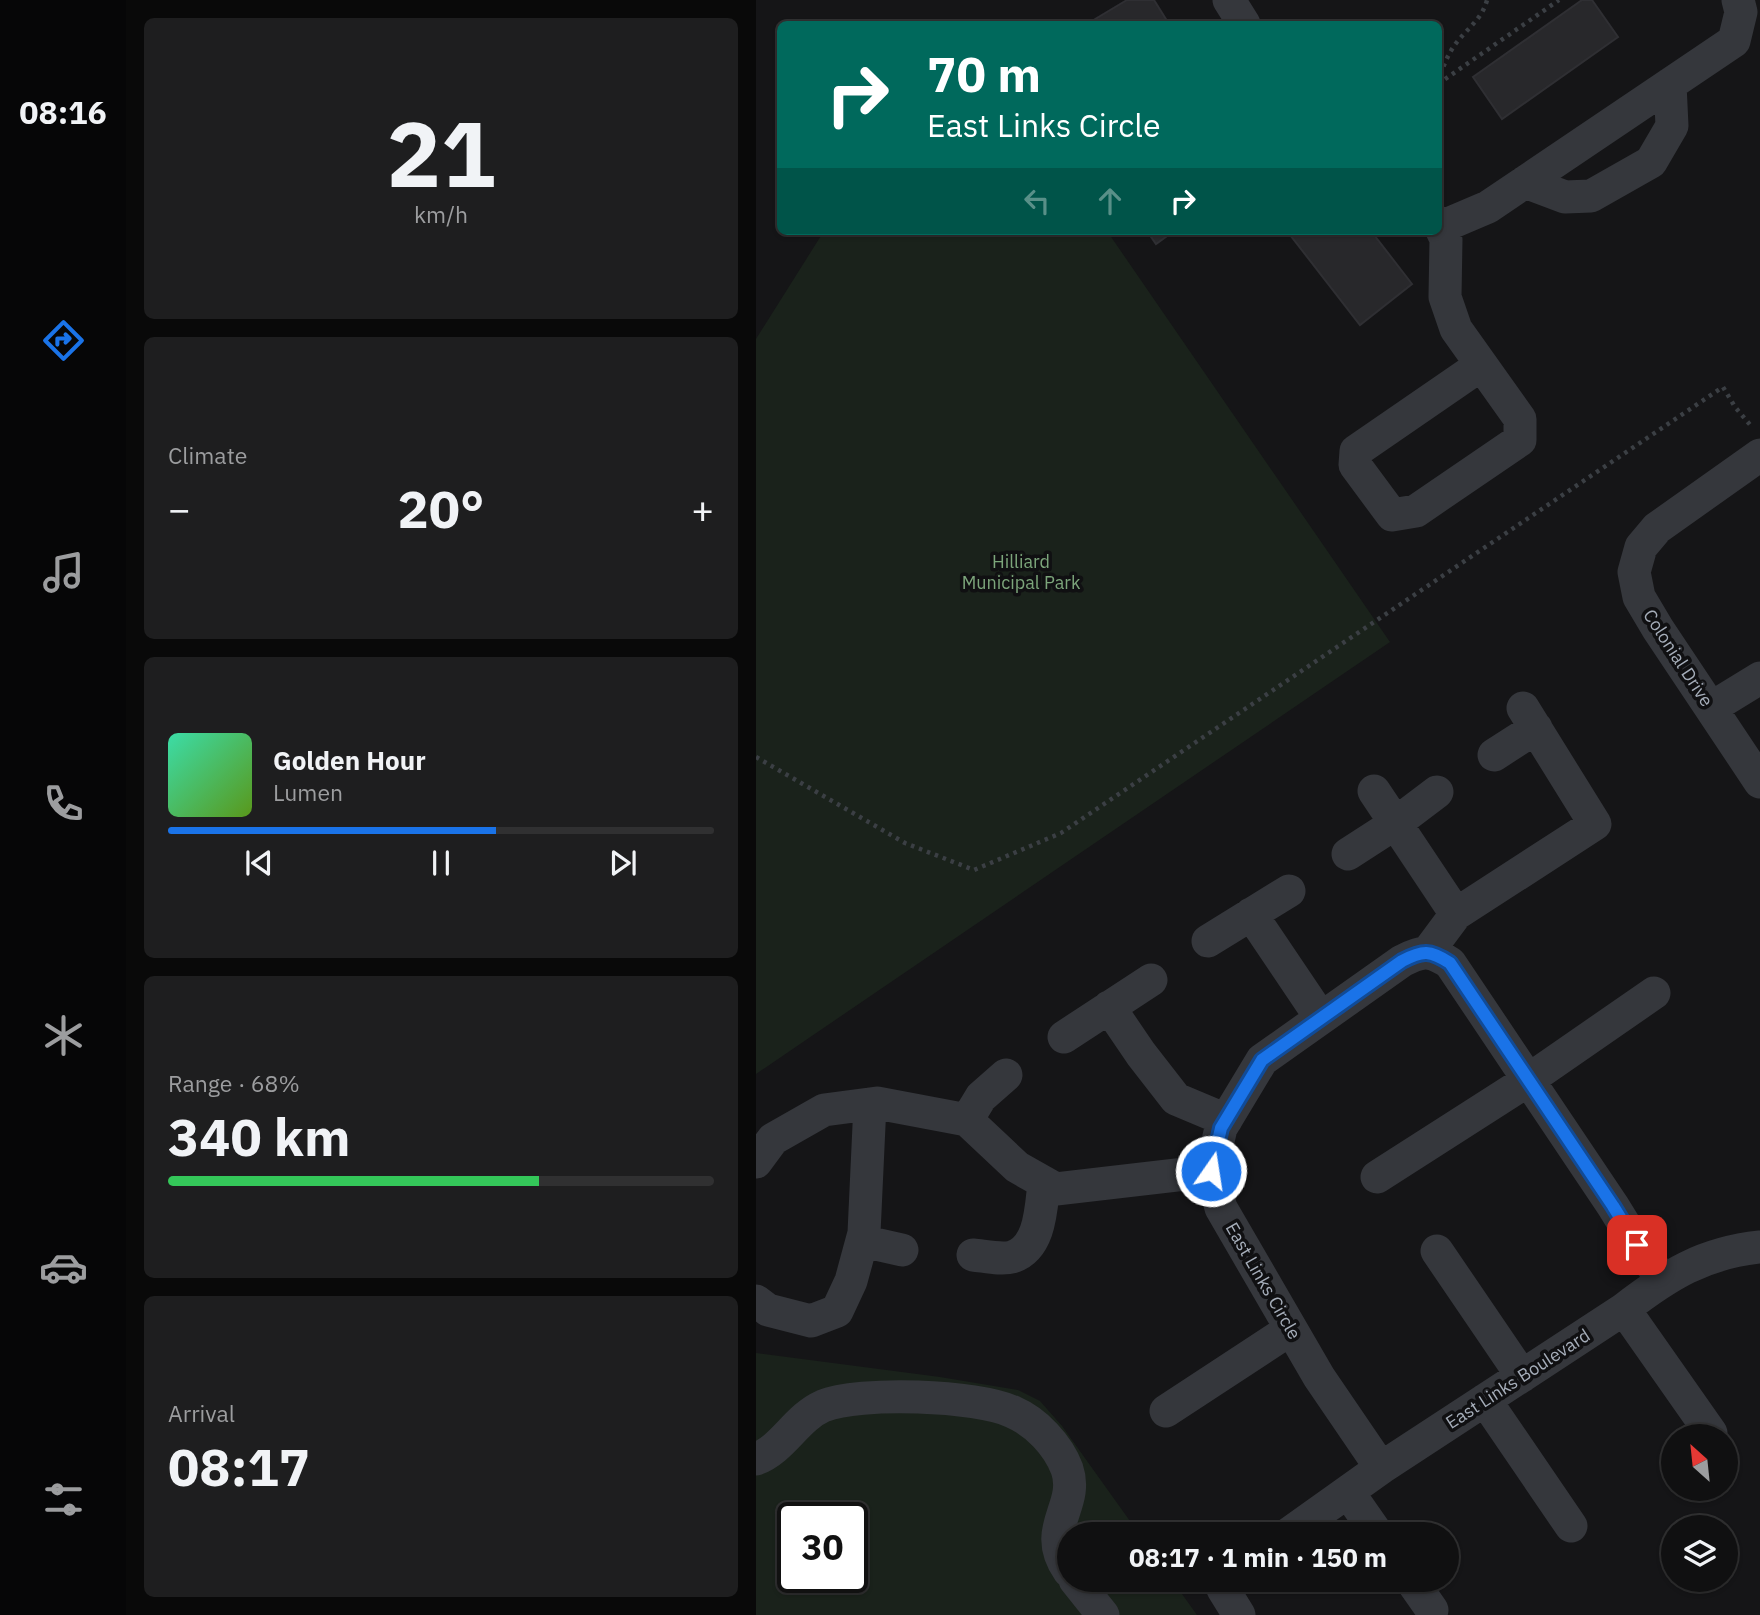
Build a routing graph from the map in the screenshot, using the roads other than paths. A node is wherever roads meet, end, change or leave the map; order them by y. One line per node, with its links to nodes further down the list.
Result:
1 (1229, 0): 3 (street)
2 (1738, 0): 4 (street)
3 (1242, 21)
4 (1670, 84): 5 (street); 5 (street)
5 (1525, 182): 6 (street)
6 (1442, 224)
7 (1442, 230): 8 (street)
8 (1481, 365): 8 (street)
9 (1760, 455): 11 (street, Colonial Drive)
10 (1760, 678): 11 (street)
11 (1711, 708): 13 (street, Colonial Drive)
12 (1494, 755): 20 (street)
13 (1760, 782)
14 (1374, 791): 16 (street)
15 (1437, 792): 16 (street)
16 (1396, 823): 17 (street); 20 (street)
17 (1348, 854)
18 (1289, 891): 19 (street)
19 (1251, 914): 21 (street); 26 (street)
20 (1456, 914): 22 (street)
21 (1208, 941)
22 (1427, 953): 26 (street, East Links Circle); 29 (street)
23 (1151, 979): 25 (street)
24 (1654, 993): 29 (street)
25 (1109, 1007): 27 (street); 32 (street)
26 (1321, 1018): 32 (street, East Links Circle)
27 (1064, 1037)
28 (1006, 1075): 31 (street)
29 (1527, 1081): 35 (street); 42 (street)
30 (870, 1104): 31 (street); 33 (street); 37 (street)
31 (967, 1120): 36 (street)
32 (1226, 1120): 34 (street, East Links Circle)
33 (756, 1161)
34 (1211, 1171): 36 (street); 45 (street, East Links Circle)
35 (1377, 1177)
36 (1044, 1183): 41 (street)
37 (862, 1241): 39 (street); 43 (street)
38 (1760, 1247): 42 (street, East Links Boulevard)
39 (902, 1250)
40 (1437, 1251): 46 (street)
41 (973, 1255)
42 (1662, 1279): 44 (street, East Links Boulevard)
43 (756, 1301)
44 (1624, 1309): 46 (street, East Links Boulevard); 49 (street)
45 (1292, 1329): 48 (street); 51 (street, East Links Circle)
46 (1522, 1376): 47 (street, East Links Boulevard)
47 (1485, 1400): 51 (street, East Links Boulevard); 56 (street)
48 (1166, 1411)
49 (1705, 1424)
50 (756, 1459): 53 (street)
51 (1381, 1468): 52 (street, East Links Boulevard)
52 (1348, 1492): 54 (street, East Links Boulevard); 55 (street)
53 (1061, 1522)
54 (1305, 1522)
55 (1369, 1522)
56 (1571, 1526)
57 (1085, 1592): 60 (street)
58 (1419, 1592): 59 (street)
59 (1432, 1610)
60 (1103, 1615)

